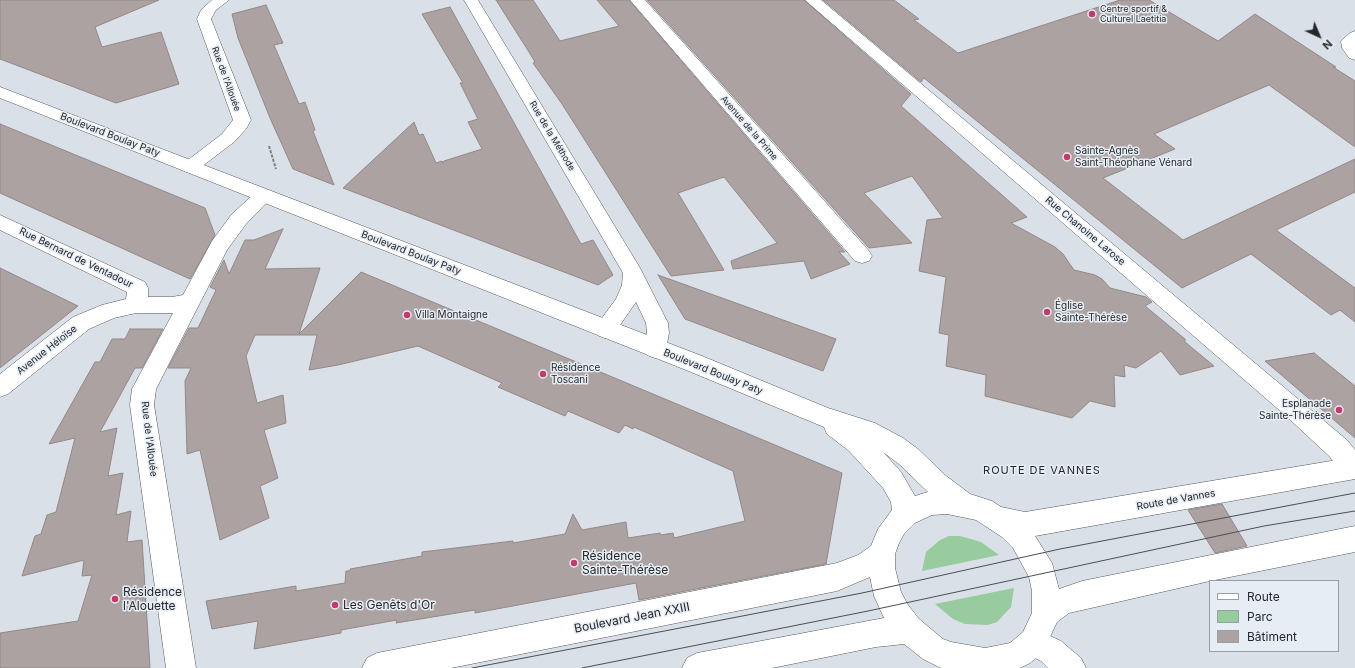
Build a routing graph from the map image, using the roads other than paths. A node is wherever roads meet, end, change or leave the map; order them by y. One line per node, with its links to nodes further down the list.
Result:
1 (222, 0): 8 (street, Rue de l'Allouée)
2 (471, 0): 12 (street, Rue de la Méthode)
3 (637, 0): 11 (street, Avenue de la Prime)
4 (812, 0): 19 (street, Rue Chanoine Larose)
5 (1352, 39): 6 (street)
6 (1355, 56)
7 (0, 92): 8 (street, Boulevard Boulay Paty)
8 (190, 167): 9 (street, Boulevard Boulay Paty)
9 (264, 196): 13 (street, Rue de l'Allouée); 15 (street, Boulevard Boulay Paty)
10 (0, 222): 14 (street, Rue Bernard de Ventadour)
11 (862, 256)
12 (633, 273): 15 (street); 16 (street, Rue de la Méthode)
13 (190, 302): 14 (street, Avenue Héloïse); 30 (street, Rue de l'Allouée)
14 (136, 304): 17 (street, Avenue Héloïse)
15 (605, 329): 16 (street, Boulevard Boulay Paty)
16 (655, 349): 18 (street, Boulevard Boulay Paty)
17 (0, 387)
18 (822, 416): 20 (street, Boulevard Boulay Paty); 21 (street, Boulevard Boulay Paty)
19 (1354, 468): 22 (street, Route de Vannes)
20 (963, 504): 21 (street); 22 (street)
21 (906, 514): 24 (street)
22 (998, 518): 25 (street)
23 (1355, 539): 25 (street)
24 (882, 554): 26 (street); 31 (street, Boulevard Jean XXIII)
25 (1046, 613): 27 (street)
26 (909, 629): 28 (street); 32 (street)
27 (1033, 642): 29 (street); 33 (street)
28 (951, 662): 29 (street)
29 (1004, 664)
30 (181, 668)
31 (377, 668)
32 (697, 668)
33 (1071, 668)

